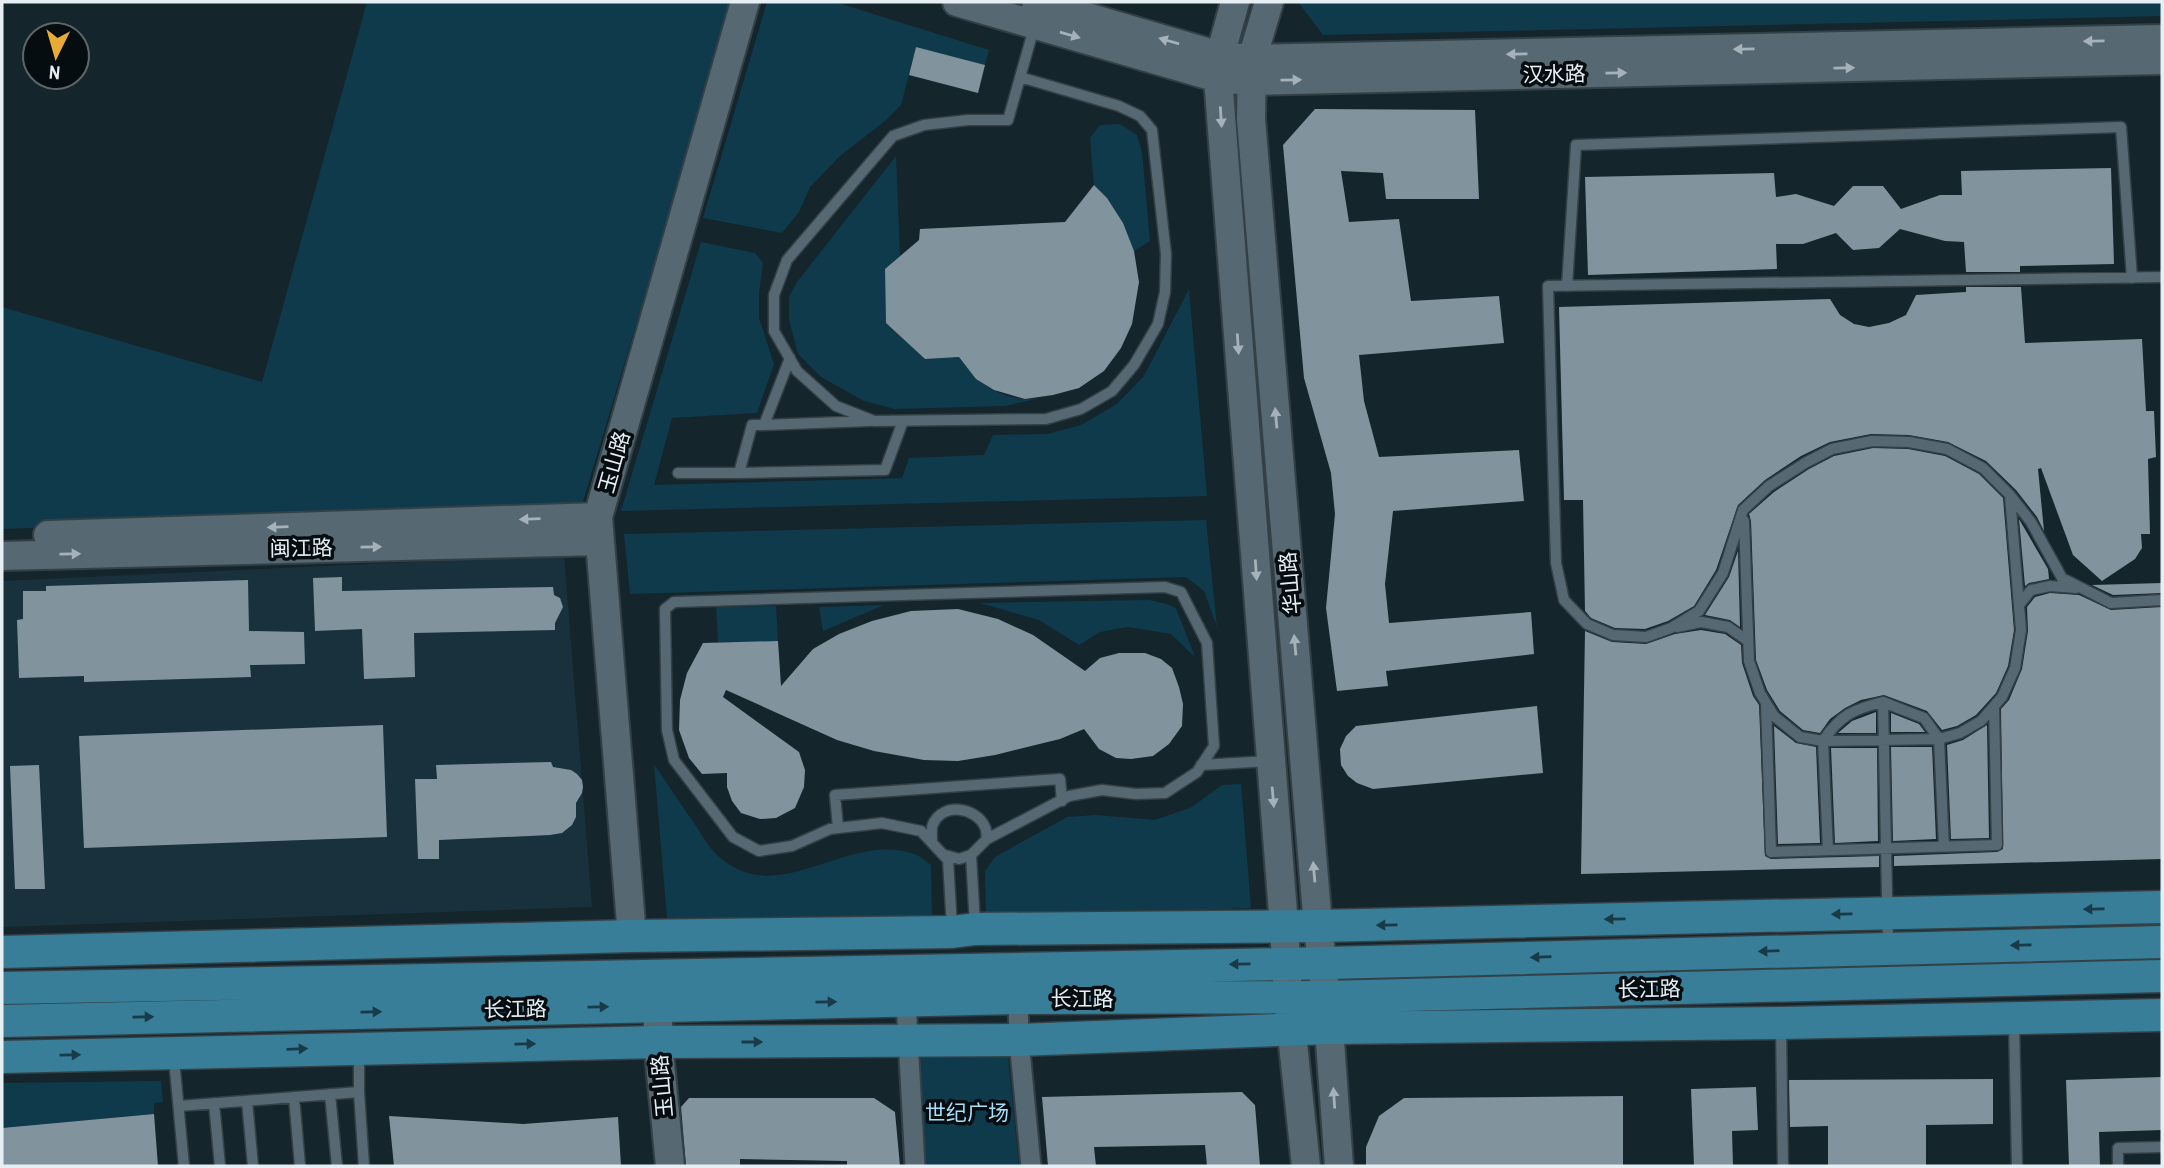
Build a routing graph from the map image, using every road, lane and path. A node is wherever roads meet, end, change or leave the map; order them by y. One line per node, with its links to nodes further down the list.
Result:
1 (745, 2): 22 (main road, 玉山路)
2 (957, 2): 5 (main road, 汉水路)
3 (1235, 2): 8 (main road, 华山路)
4 (1269, 2): 9 (main road, 华山路)
5 (1036, 13): 8 (main road, 汉水路); 10 (lane)
6 (2162, 39): 9 (main road, 汉水路, one-way to 9)
7 (2162, 60): 9 (main road, 汉水路, one-way to 7)
8 (1219, 67): 9 (main road, 汉水路); 36 (main road, 华山路, one-way to 36)
9 (1252, 70): 50 (main road, 华山路, one-way to 9)
10 (1020, 77): 14 (lane); 16 (lane)
11 (2162, 276): 12 (lane)
12 (2132, 278): 13 (lane); 13 (lane)
13 (1567, 286): 28 (lane)
14 (790, 358): 15 (lane); 17 (lane)
15 (874, 421): 16 (lane); 17 (lane)
16 (903, 421): 19 (lane)
17 (764, 425): 19 (lane)
18 (678, 473): 19 (lane)
19 (739, 473)
20 (2010, 495): 21 (lane); 25 (lane); 27 (lane)
21 (1743, 510): 28 (lane); 29 (lane)
22 (599, 529): 23 (main road, 闽江路, one-way to 23); 24 (main road, 闽江路, one-way to 22); 52 (main road, 玉山路)
23 (2, 537)
24 (2, 556)
25 (2084, 589): 26 (lane); 27 (lane)
26 (2162, 600)
27 (2019, 605): 32 (lane)
28 (1671, 628): 29 (lane)
29 (1748, 640): 31 (lane)
30 (1883, 702): 33 (lane); 34 (lane); 35 (lane)
31 (1766, 704): 35 (lane); 44 (lane)
32 (1994, 706): 33 (lane); 42 (lane)
33 (1940, 739): 34 (lane); 42 (lane)
34 (1884, 740): 35 (lane); 43 (lane)
35 (1824, 741): 44 (lane)
36 (1270, 761): 37 (lane); 49 (main road, 华山路, one-way to 49)
37 (1201, 765): 38 (lane); 39 (lane)
38 (1062, 801): 39 (lane); 40 (lane)
39 (838, 828): 41 (lane)
40 (987, 839): 41 (lane); 46 (lane)
41 (932, 842): 45 (lane)
42 (1944, 846): 43 (lane)
43 (1886, 848): 44 (lane); 48 (lane)
44 (1828, 850)
45 (944, 855): 46 (lane); 51 (lane)
46 (971, 855): 51 (lane)
47 (2162, 907): 48 (main road, one-way to 48)
48 (1888, 912): 50 (main road, one-way to 50); 54 (lane)
49 (1284, 926): 50 (main road); 51 (main road); 57 (main road, 华山路)
50 (1318, 926): 56 (main road, 华山路)
51 (963, 930): 52 (main road)
52 (632, 936): 55 (main road)
53 (2162, 942): 54 (main road, 长江路, one-way to 54)
54 (1888, 947): 56 (main road, 长江路, one-way to 56)
55 (2, 952)
56 (1322, 963): 57 (main road, 长江路); 61 (main road, 华山路)
57 (1287, 964): 59 (main road, 长江路, one-way to 59); 60 (main road, 华山路)
58 (2162, 976): 61 (main road, 长江路)
59 (2, 989)
60 (1288, 997): 61 (main road, 长江路); 62 (main road, 长江路); 70 (main road, 华山路)
61 (1326, 997): 69 (main road, 华山路)
62 (1018, 998): 63 (main road, 长江路); 71 (street)
63 (906, 1001): 64 (main road, 长江路, one-way to 63); 72 (street)
64 (658, 1006): 67 (main road, 长江路, one-way to 64); 73 (main road, 玉山路)
65 (2162, 1015): 66 (main road)
66 (2014, 1018): 68 (main road); 96 (lane)
67 (2, 1021)
68 (1781, 1023): 69 (main road); 95 (lane)
69 (1329, 1028): 70 (main road); 94 (main road, 华山路, one-way to 69)
70 (1291, 1030): 71 (main road); 93 (main road, 华山路)
71 (1019, 1040): 72 (main road); 92 (street)
72 (907, 1041): 73 (main road, one-way to 72); 91 (street)
73 (659, 1042): 74 (main road, one-way to 73); 90 (main road, 玉山路)
74 (359, 1047): 75 (main road, one-way to 74); 77 (lane)
75 (174, 1054): 76 (main road, one-way to 75); 82 (lane)
76 (2, 1056)
77 (359, 1092): 78 (lane); 89 (lane)
78 (330, 1094): 79 (lane); 88 (lane)
79 (294, 1097): 80 (lane); 87 (lane)
80 (247, 1101): 81 (lane); 86 (lane)
81 (214, 1103): 82 (lane); 85 (lane)
82 (179, 1106): 84 (lane)
83 (2162, 1147): 97 (lane)
84 (184, 1166)
85 (220, 1166)
86 (253, 1166)
87 (300, 1166)
88 (337, 1166)
89 (365, 1166)
90 (670, 1166)
91 (915, 1166)
92 (1031, 1166)
93 (1306, 1166)
94 (1339, 1166)
95 (1783, 1166)
96 (2017, 1166)
97 (2118, 1166)

